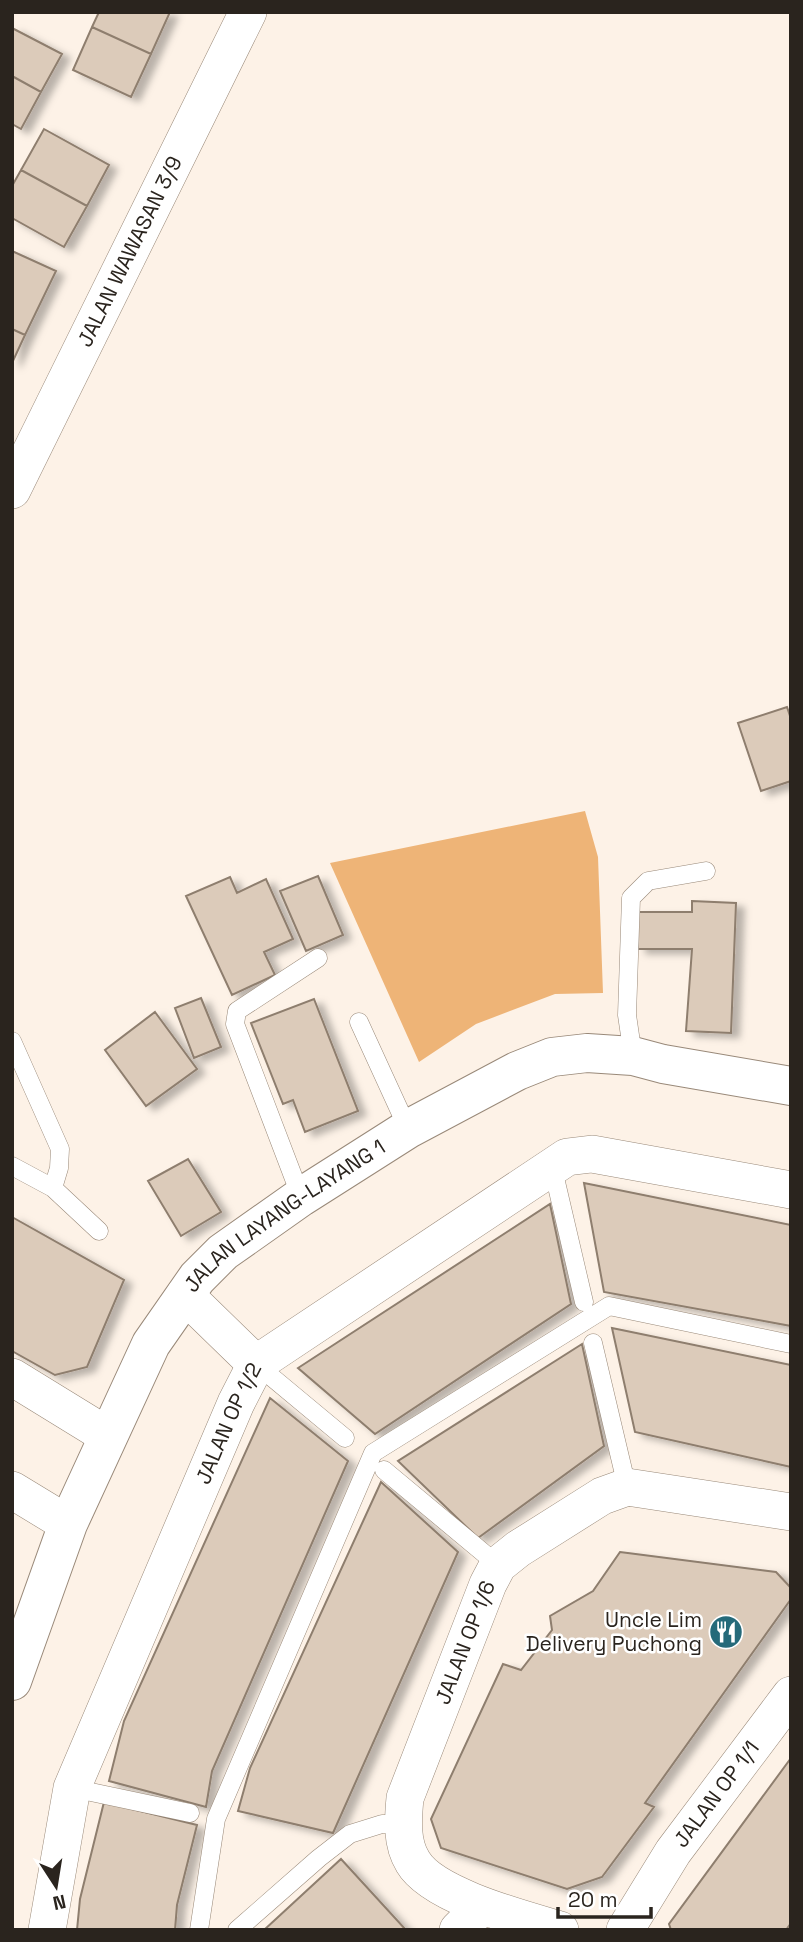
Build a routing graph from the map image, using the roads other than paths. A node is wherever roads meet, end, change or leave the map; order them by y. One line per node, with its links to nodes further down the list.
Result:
1 (248, 12): 2 (street, JALAN WAWASAN 3/9)
2 (12, 490)
3 (706, 871): 7 (lane)
4 (317, 958): 14 (lane)
5 (359, 1022): 9 (lane)
6 (12, 1041): 12 (lane)
7 (633, 1056): 8 (street, JALAN LAYANG-LAYANG 1); 9 (street, JALAN LAYANG-LAYANG 1)
8 (791, 1086)
9 (408, 1129): 14 (street, JALAN LAYANG-LAYANG 1)
10 (552, 1165): 13 (street, JALAN OP 1/2); 17 (lane); 20 (street, JALAN OP 1/2)
11 (12, 1166): 12 (lane)
12 (53, 1188): 15 (lane)
13 (791, 1190)
14 (301, 1197): 16 (street, JALAN LAYANG-LAYANG 1)
15 (99, 1231)
16 (185, 1295): 20 (street); 22 (street, JALAN LAYANG-LAYANG 1)
17 (584, 1302)
18 (593, 1343): 25 (lane)
19 (791, 1344): 37 (lane)
20 (256, 1364): 23 (lane); 32 (street, JALAN OP 1/2)
21 (12, 1377): 22 (street)
22 (108, 1436): 28 (street, JALAN LAYANG-LAYANG 1)
23 (345, 1438)
24 (384, 1470): 29 (lane)
25 (627, 1487): 27 (street); 29 (street, JALAN OP 1/6)
26 (12, 1490): 28 (street)
27 (791, 1512)
28 (68, 1524): 30 (street, JALAN LAYANG-LAYANG 1)
29 (498, 1565): 34 (street, JALAN OP 1/6)
30 (12, 1681)
31 (791, 1695): 40 (street, JALAN OP 1/1)
32 (72, 1788): 33 (lane); 36 (street, JALAN OP 1/2)
33 (190, 1813)
34 (402, 1824): 35 (street, JALAN OP 1/6); 38 (lane)
35 (470, 1918): 39 (street, JALAN OP 1/6)
36 (47, 1930)
37 (199, 1930)
38 (237, 1930)
39 (560, 1930)
40 (625, 1930)

